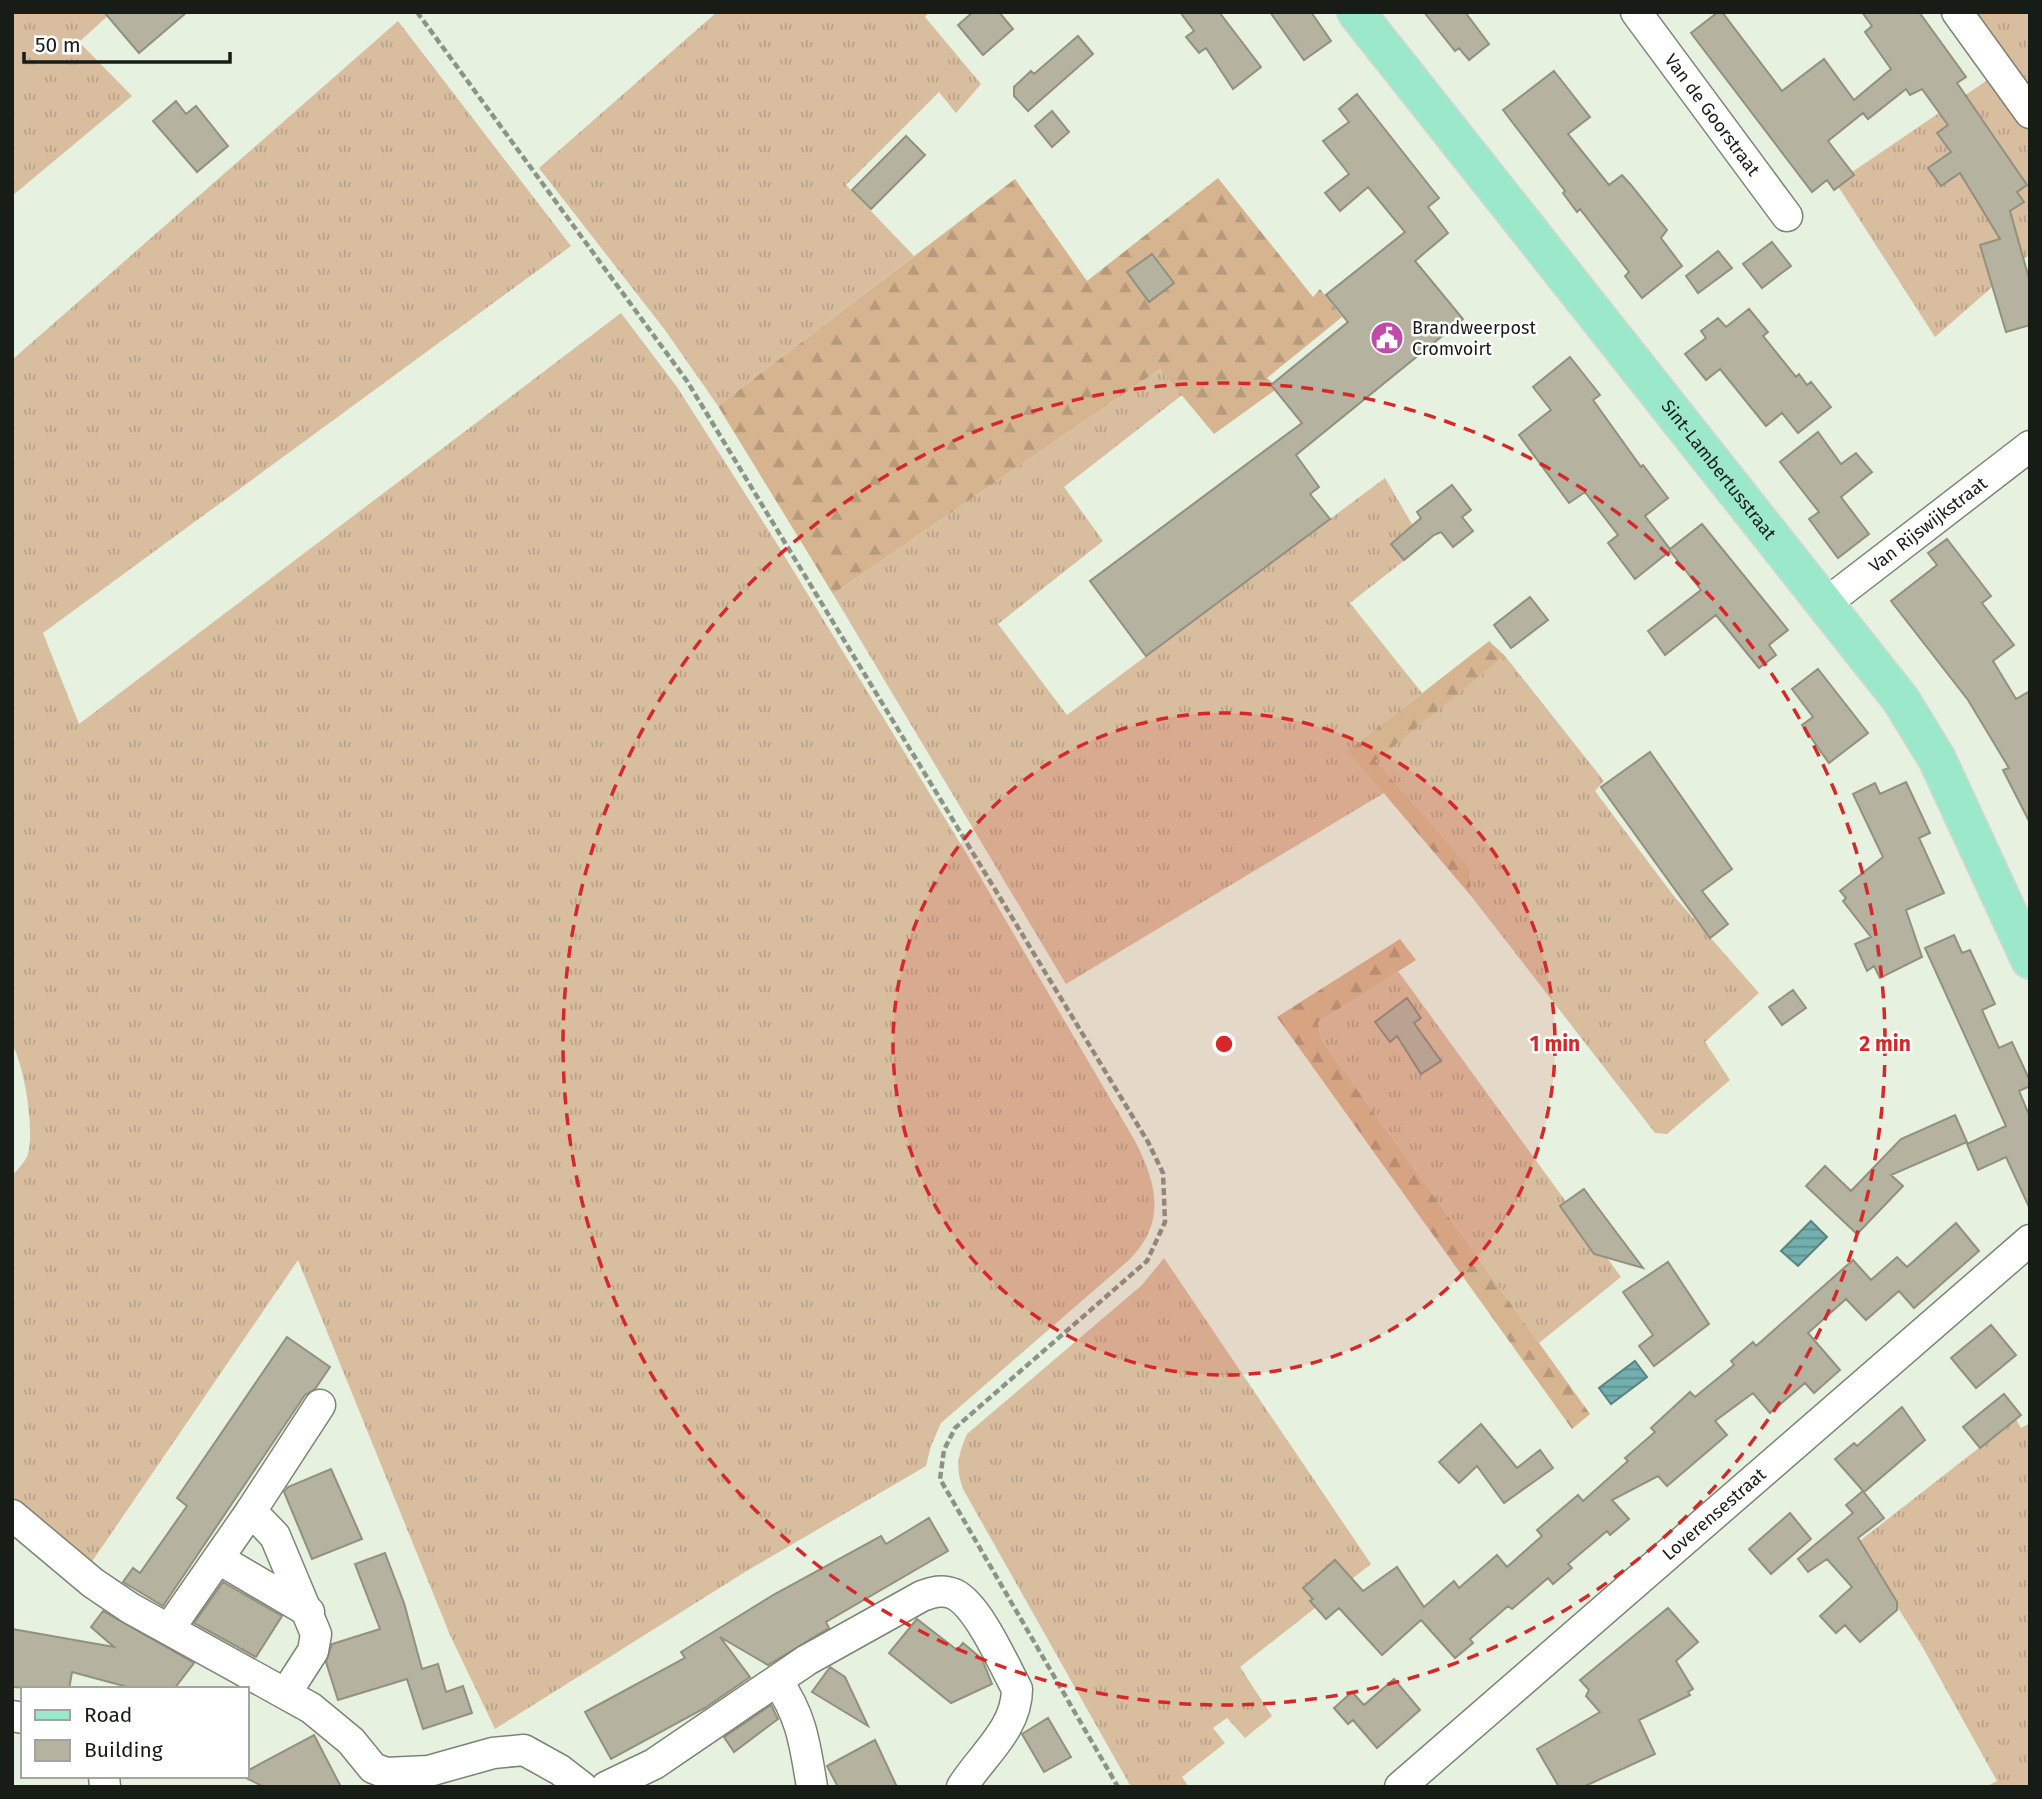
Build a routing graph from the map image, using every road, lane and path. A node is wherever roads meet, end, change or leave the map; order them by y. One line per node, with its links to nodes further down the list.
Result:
1 (418, 12): 24 (path)
2 (1356, 12): 8 (main road, Sint-Lambertusstraat)
3 (1636, 12): 6 (street, Van de Goorstraat)
4 (1957, 12): 5 (street)
5 (2030, 113)
6 (1787, 216)
7 (2030, 446): 8 (street, Van Rijswijkstraat)
8 (1825, 604): 9 (main road, Sint-Lambertusstraat)
9 (2030, 960)
10 (2030, 1240): 25 (street, Loverensestraat)
11 (320, 1405): 12 (street)
12 (251, 1511): 14 (street); 15 (street)
13 (12, 1515): 16 (street)
14 (219, 1559): 15 (street); 16 (street)
15 (309, 1612): 18 (street)
16 (169, 1629): 18 (street)
17 (777, 1681): 21 (street); 22 (street); 23 (street)
18 (286, 1693): 19 (street)
19 (380, 1778): 20 (street)
20 (582, 1787)
21 (606, 1787)
22 (812, 1787)
23 (962, 1787)
24 (1118, 1787)
25 (1400, 1787)

